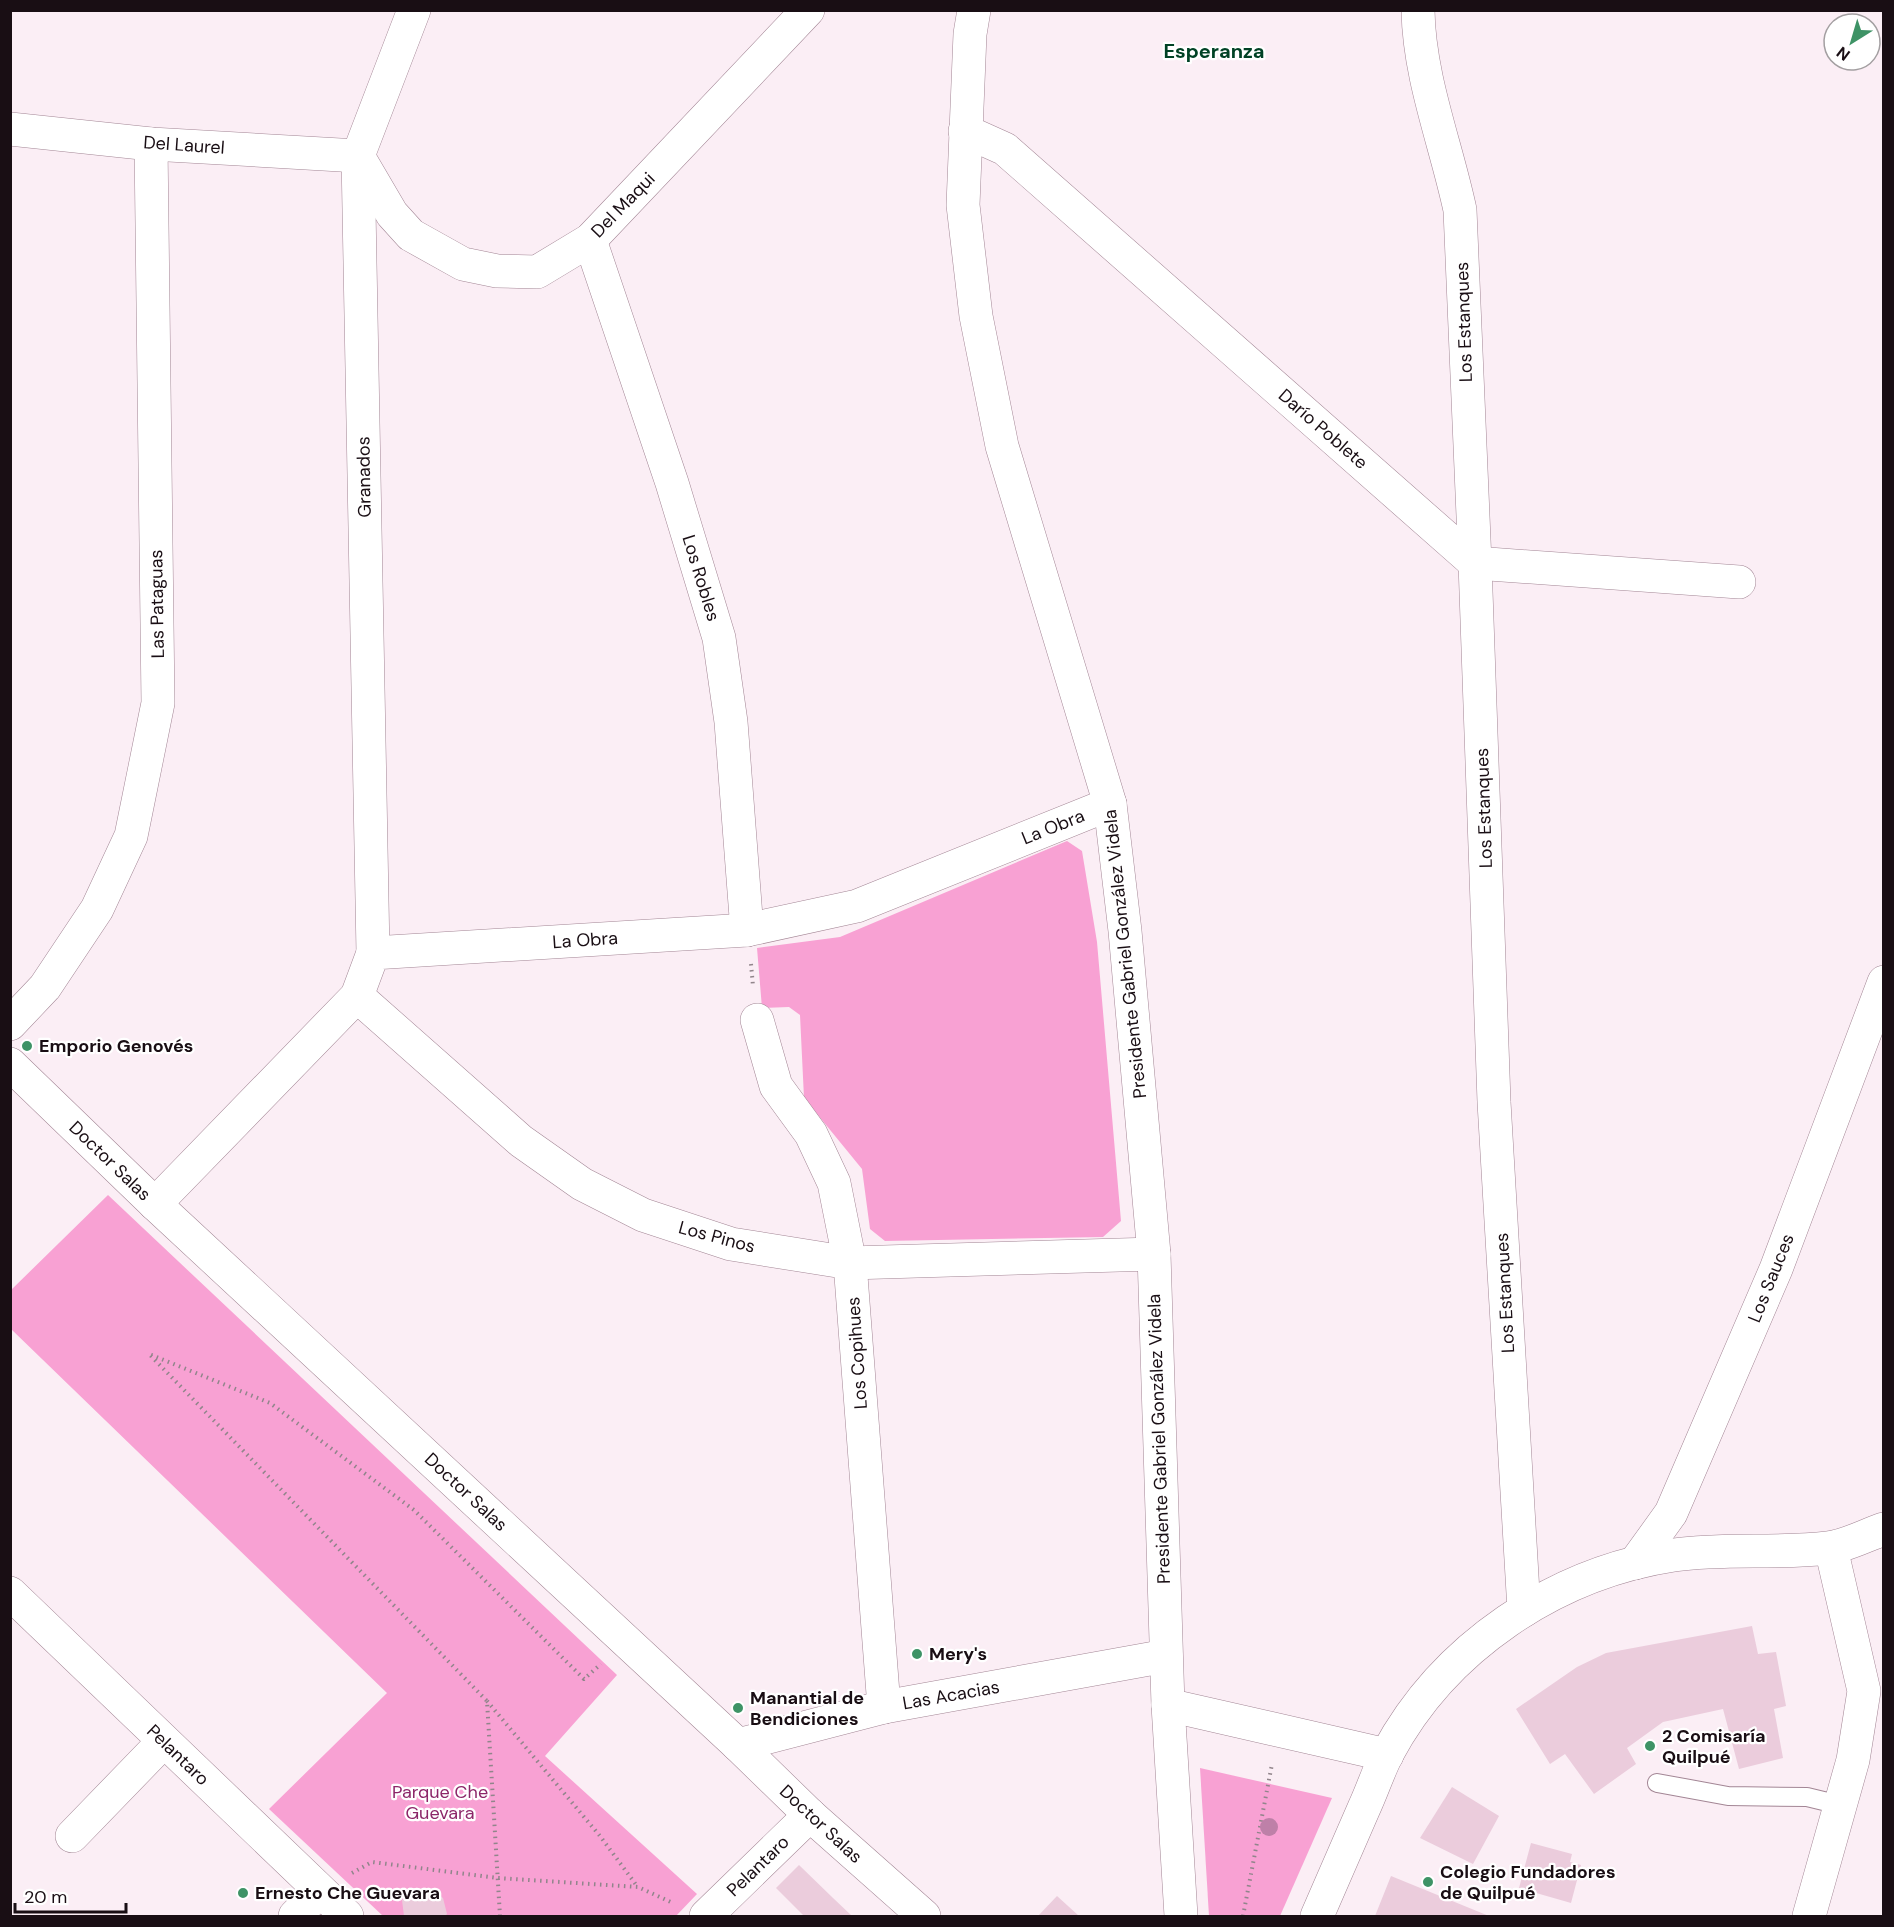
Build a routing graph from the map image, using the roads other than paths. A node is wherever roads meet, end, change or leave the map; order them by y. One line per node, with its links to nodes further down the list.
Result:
1 (414, 10): 8 (street, Granados)
2 (808, 10): 9 (street, Del Maqui)
3 (974, 10): 6 (street, Presidente Gabriel González Videla)
4 (1418, 10): 10 (street, Los Estanques)
5 (10, 129): 7 (street, Del Laurel)
6 (965, 131): 10 (street, Darío Poblete); 12 (street, Presidente Gabriel González Videla)
7 (151, 144): 8 (street, Del Laurel); 18 (street, Las Pataguas)
8 (358, 156): 9 (street, Del Maqui); 14 (street, Granados)
9 (590, 240): 13 (street, Los Robles)
10 (1475, 563): 11 (street); 27 (street, Los Estanques)
11 (1739, 582)
12 (1110, 804): 13 (street, La Obra); 21 (street, Presidente Gabriel González Videla)
13 (747, 930): 14 (street, La Obra)
14 (373, 953): 16 (street)
15 (1884, 982): 25 (street, Los Sauces)
16 (357, 996): 20 (street); 22 (street, Los Pinos)
17 (757, 1020): 22 (street, Los Copihues)
18 (10, 1024)
19 (10, 1064): 20 (street, Doctor Salas)
20 (155, 1204): 32 (street, Doctor Salas)
21 (1154, 1254): 22 (street, Los Pinos); 28 (street, Presidente Gabriel González Videla)
22 (850, 1263): 30 (street, Los Copihues)
23 (1884, 1529): 24 (street)
24 (1831, 1548): 25 (street); 35 (street)
25 (1635, 1563): 27 (street)
26 (10, 1593): 31 (street, Pelantaro)
27 (1524, 1610): 33 (street)
28 (1166, 1656): 29 (street, Presidente Gabriel González Videla); 30 (street, Las Acacias)
29 (1168, 1704): 33 (street); 43 (street, Presidente Gabriel González Videla)
30 (884, 1707): 32 (street, Las Acacias)
31 (163, 1742): 37 (street); 38 (street, Pelantaro)
32 (738, 1745): 36 (street, Doctor Salas)
33 (1387, 1755): 44 (street)
34 (1657, 1783): 35 (lane)
35 (1840, 1806): 45 (street)
36 (810, 1815): 39 (street, Pelantaro); 42 (street, Doctor Salas)
37 (72, 1836)
38 (320, 1891): 40 (street); 41 (street, Pelantaro)
39 (693, 1912)
40 (296, 1917)
41 (347, 1917)
42 (924, 1917)
43 (1180, 1917)
44 (1317, 1917)
45 (1809, 1917)

